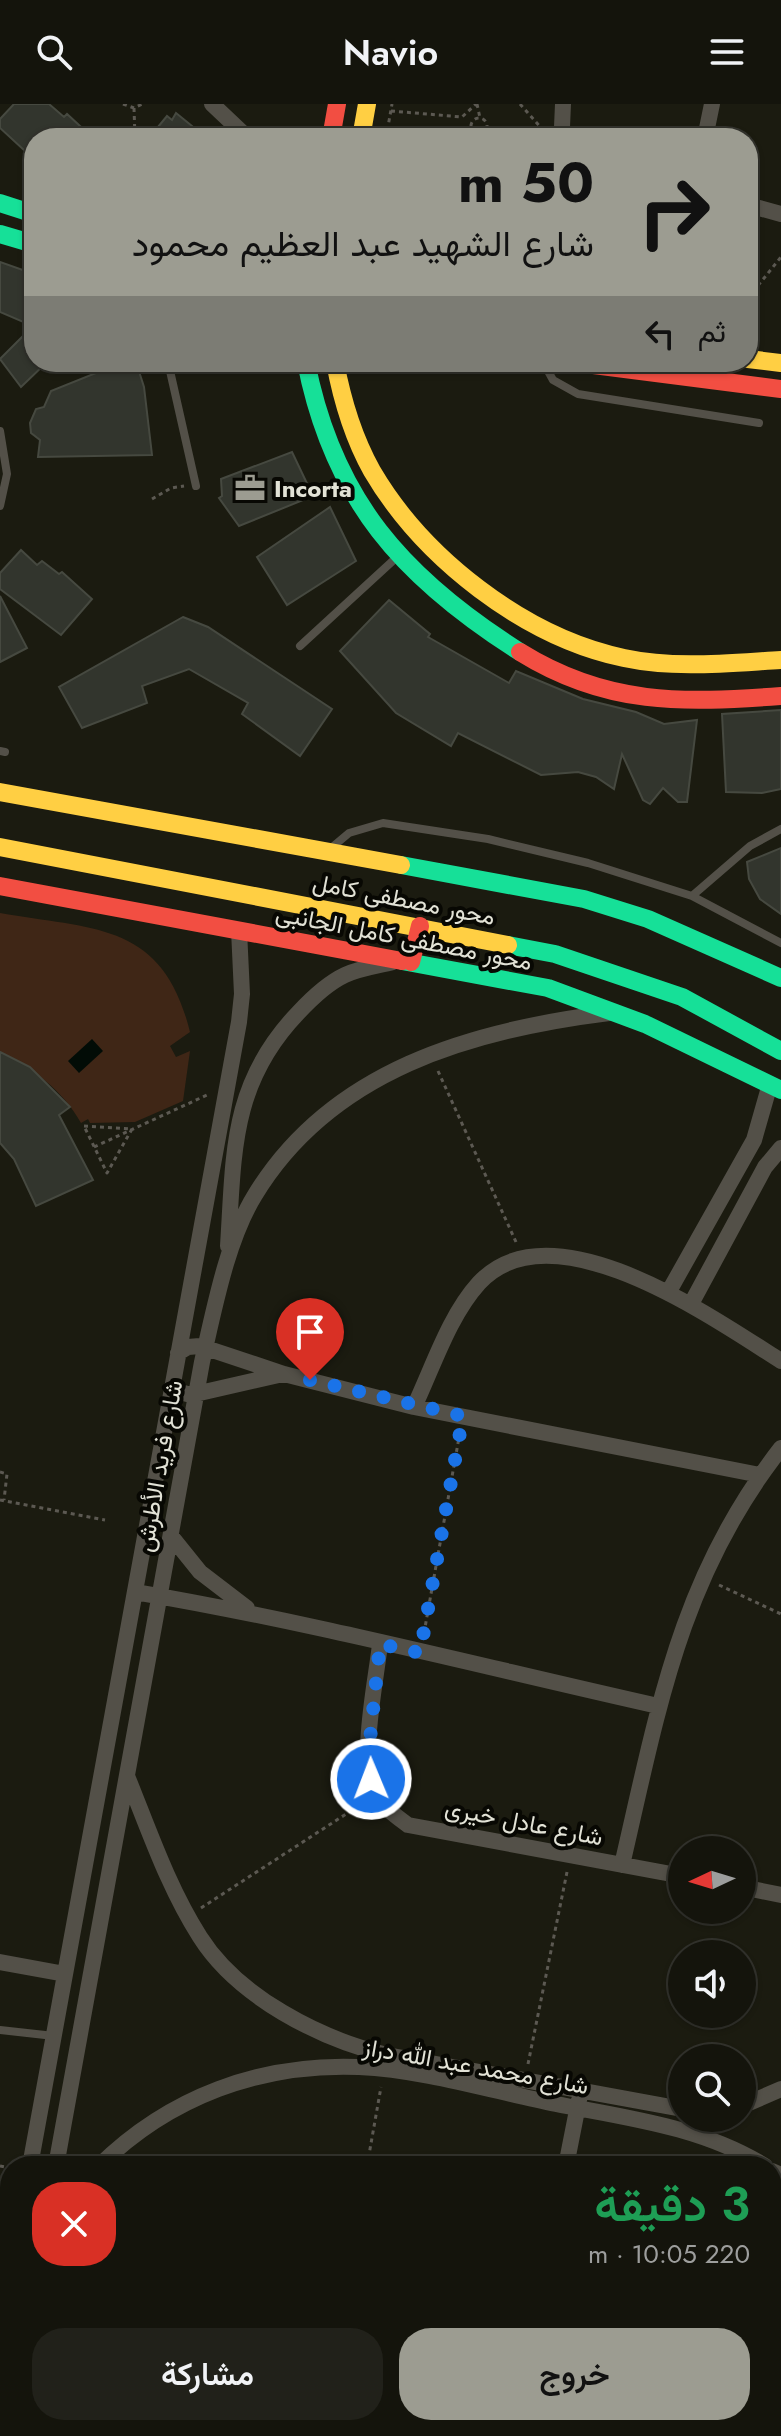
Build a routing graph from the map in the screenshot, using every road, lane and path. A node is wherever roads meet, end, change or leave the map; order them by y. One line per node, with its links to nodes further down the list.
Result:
1 (123, 104): 11 (path)
2 (142, 104): 11 (path)
3 (212, 104): 15 (street)
4 (337, 104): 16 (street)
5 (367, 104): 17 (street)
6 (392, 104): 12 (path)
7 (477, 104): 12 (path); 13 (path)
8 (520, 104): 21 (path)
9 (563, 104): 22 (street)
10 (712, 104): 23 (street)
11 (134, 108): 14 (path)
12 (391, 111): 18 (path)
13 (480, 118): 19 (path); 20 (path)
14 (135, 128)
15 (237, 128)
16 (333, 128)
17 (363, 128)
18 (388, 128)
19 (473, 128)
20 (485, 128)
21 (542, 128)
22 (562, 128)
23 (707, 128)
24 (0, 203): 26 (street)
25 (758, 208): 27 (street)
26 (24, 211)
27 (781, 214)
28 (0, 234): 29 (street)
29 (24, 241)
30 (781, 257): 31 (path)
31 (758, 286)
32 (758, 360): 33 (street)
33 (781, 363)
34 (170, 372): 42 (lane)
35 (308, 372): 45 (street)
36 (338, 372): 47 (street)
37 (549, 372): 40 (lane)
38 (648, 372): 39 (street)
39 (781, 389)
40 (759, 423)
41 (0, 431): 44 (lane)
42 (196, 486): 43 (path)
43 (152, 499)
44 (0, 506)
45 (399, 555): 46 (lane); 48 (street)
46 (300, 646)
47 (781, 660)
48 (781, 696)
49 (0, 792): 52 (street, محور مصطفى كامل)
50 (781, 829): 54 (lane)
51 (0, 847): 55 (street, محور مصطفى كامل)
52 (328, 851): 54 (lane); 59 (street, محور مصطفى كامل)
53 (0, 886): 56 (street, محور مصطفى كامل الجانبى)
54 (692, 896): 57 (lane)
55 (420, 926): 58 (street); 61 (street, محور مصطفى كامل)
56 (239, 930): 58 (street, محور مصطفى كامل الجانبى); 63 (street, شارع فريد الأطرش)
57 (781, 943)
58 (406, 961): 60 (street, محور مصطفى كامل الجانبى); 69 (street)
59 (781, 978)
60 (616, 1012): 62 (street, شارع فريد الأطرش); 64 (street, محور مصطفى كامل الجانبى)
61 (781, 1051)
62 (430, 1053): 68 (path); 69 (street, شارع فريد الأطرش)
63 (227, 1087): 65 (path); 73 (street, شارع فريد الأطرش)
64 (775, 1087): 70 (street)
65 (132, 1129): 66 (path); 66 (path); 66 (path)
66 (94, 1147)
67 (781, 1148): 71 (street)
68 (522, 1257): 70 (street); 78 (street)
69 (227, 1264): 72 (street, شارع فريد الأطرش)
70 (668, 1293): 71 (street)
71 (691, 1304): 74 (street)
72 (206, 1348): 73 (street); 75 (street); 77 (street, شارع فريد الأطرش)
73 (178, 1353): 76 (street, شارع فريد الأطرش)
74 (781, 1361)
75 (284, 1374): 77 (street); 78 (street)
76 (173, 1384): 77 (street); 87 (street, شارع فريد الأطرش)
77 (197, 1395): 85 (street, شارع فريد الأطرش)
78 (414, 1407): 79 (street)
79 (463, 1416): 82 (street); 92 (path)
80 (781, 1448): 82 (street)
81 (0, 1472): 83 (path)
82 (760, 1475): 86 (street)
83 (2, 1500): 84 (path)
84 (105, 1520)
85 (171, 1536): 88 (street, شارع فريد الأطرش); 89 (street)
86 (701, 1577): 90 (path); 93 (street)
87 (135, 1592): 88 (street); 103 (street, شارع فريد الأطرش)
88 (160, 1596): 89 (street); 94 (street, شارع فريد الأطرش)
89 (255, 1612): 91 (street)
90 (781, 1614)
91 (380, 1644): 92 (street); 95 (street)
92 (420, 1653): 93 (street)
93 (658, 1706): 97 (street)
94 (127, 1776): 106 (street, شارع محمد عبد الله دراز); 110 (street, شارع فريد الأطرش)
95 (376, 1794): 96 (street, شارع عادل خيرى); 101 (path)
96 (571, 1856): 97 (street, شارع عادل خيرى); 107 (path)
97 (622, 1865): 98 (street, شارع عادل خيرى)
98 (668, 1873)
99 (756, 1890): 100 (street)
100 (781, 1895)
101 (216, 1899)
102 (0, 1962): 103 (street)
103 (65, 1974): 105 (street, شارع فريد الأطرش)
104 (0, 2030): 105 (lane)
105 (54, 2036): 108 (street, شارع فريد الأطرش)
106 (386, 2062): 107 (street, شارع محمد عبد الله دراز); 114 (street, شارع محمد عبد الله دراز); 119 (street, شارع محمد عبد الله دراز); 120 (path)
107 (525, 2080): 111 (street, شارع محمد عبد الله دراز)
108 (45, 2085): 110 (street); 117 (street, شارع فريد الأطرش)
109 (781, 2089): 112 (street)
110 (70, 2090): 118 (street, شارع فريد الأطرش)
111 (581, 2091): 113 (street, شارع محمد عبد الله دراز); 114 (street)
112 (756, 2100)
113 (668, 2107)
114 (577, 2108): 115 (street, شارع محمد عبد الله دراز); 121 (street)
115 (668, 2121)
116 (707, 2132): 122 (street, شارع محمد عبد الله دراز)
117 (32, 2156)
118 (58, 2156)
119 (111, 2156)
120 (369, 2156)
121 (568, 2156)
122 (748, 2156)

